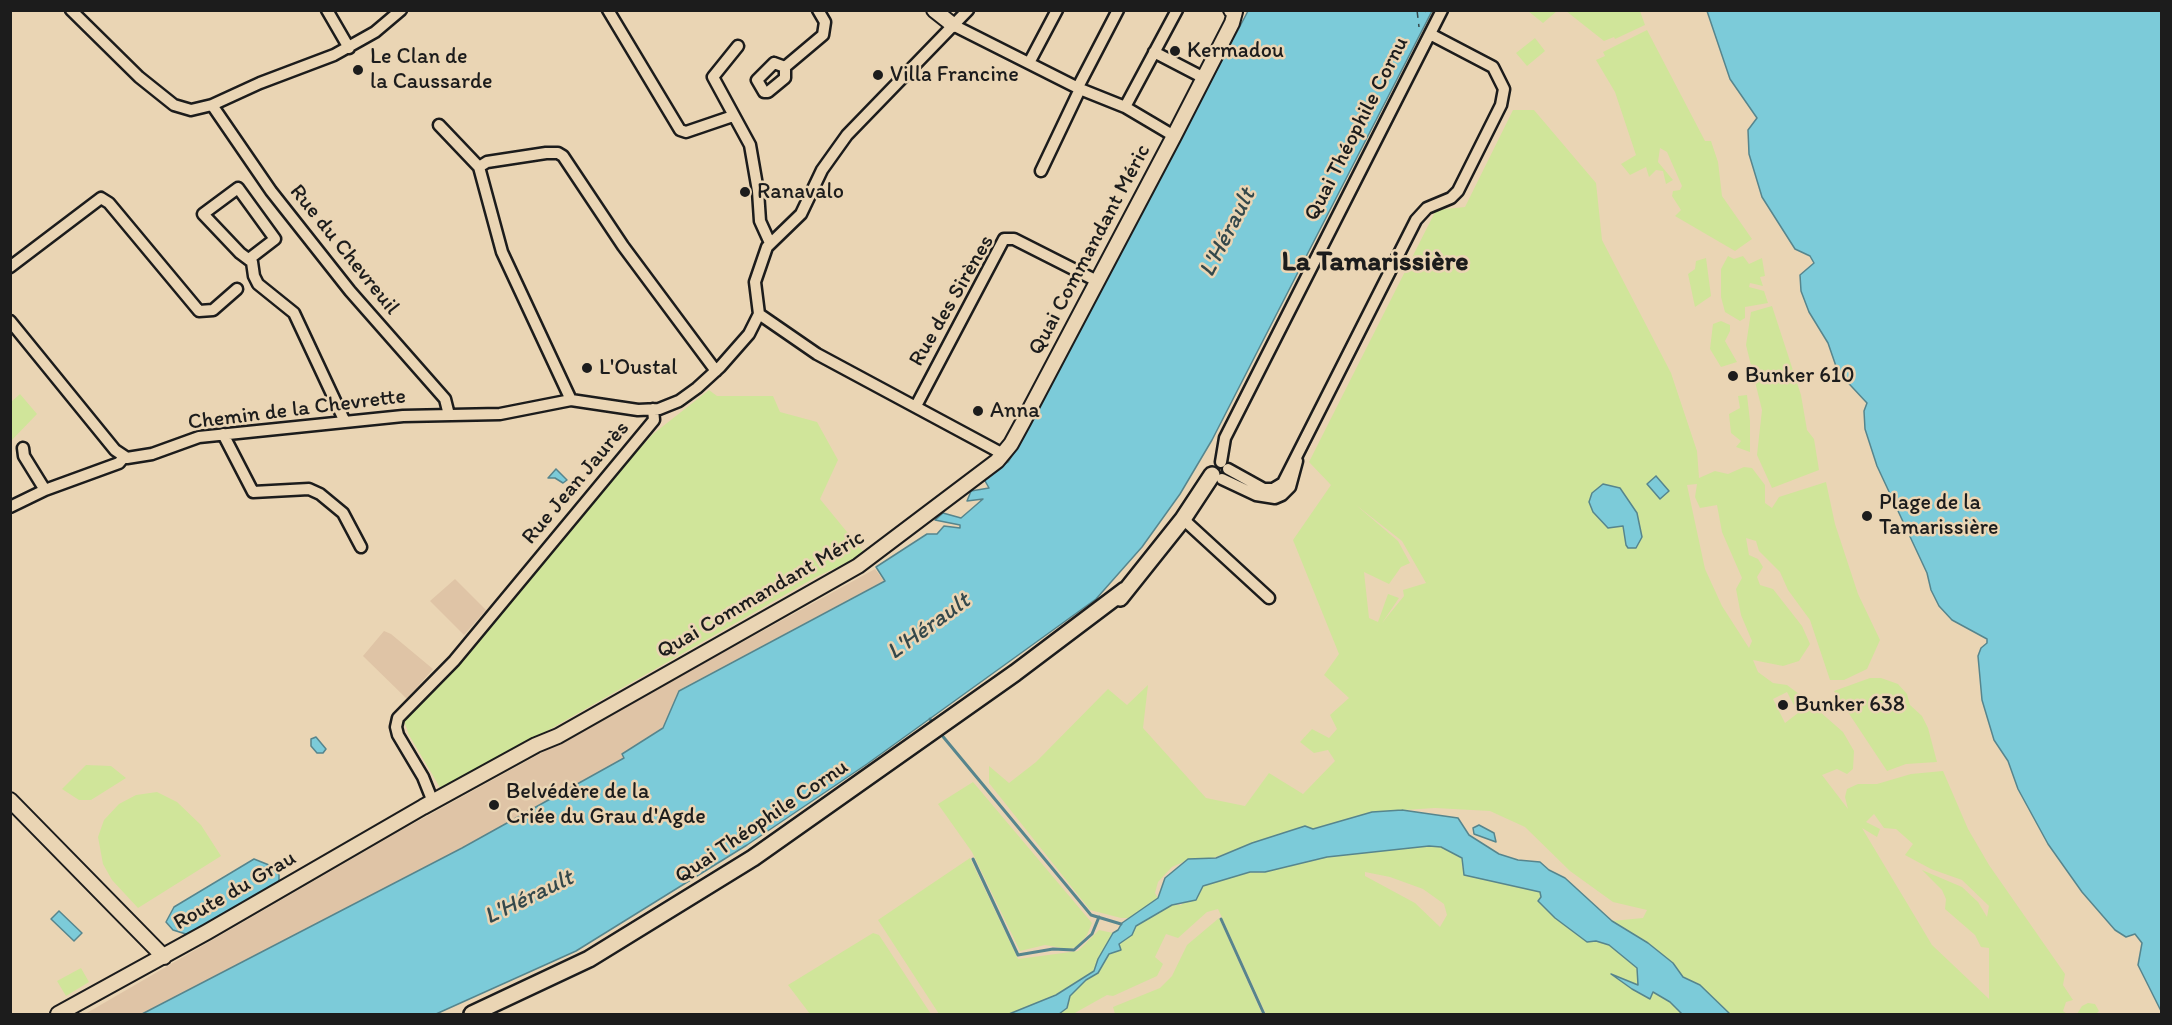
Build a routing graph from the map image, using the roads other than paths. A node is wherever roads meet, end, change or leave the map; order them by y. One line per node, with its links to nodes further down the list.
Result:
1 (70, 10): 22 (street)
2 (327, 10): 16 (street)
3 (401, 10): 16 (street)
4 (608, 10): 24 (street)
5 (818, 10): 19 (street)
6 (934, 10): 13 (street)
7 (968, 10): 13 (street)
8 (1057, 10): 18 (street)
9 (1118, 10): 21 (street)
10 (1177, 10): 17 (street)
11 (1442, 10): 14 (street, Quai Théophile Cornu)
12 (1234, 11): 20 (street, Quai Commandant Méric)
13 (953, 25): 18 (street); 29 (street)
14 (1430, 34): 46 (street, Quai Théophile Cornu); 46 (street)
15 (738, 46): 24 (street)
16 (349, 48): 22 (street)
17 (1154, 52): 20 (street); 23 (street)
18 (1029, 63): 21 (street)
19 (785, 67)
20 (1204, 78): 26 (street, Quai Commandant Méric)
21 (1079, 88): 23 (street); 28 (street)
22 (212, 105): 40 (street, Rue du Chevreuil)
23 (1125, 107): 26 (street)
24 (733, 116): 29 (street)
25 (439, 125): 27 (street)
26 (1174, 135): 32 (street, Quai Commandant Méric)
27 (479, 167): 36 (street); 37 (street)
28 (1041, 171)
29 (770, 243): 34 (street)
30 (249, 259): 30 (street); 41 (street)
31 (10, 267): 33 (street)
32 (1097, 281): 38 (street, Rue des Sirènes); 44 (street, Quai Commandant Méric)
33 (237, 289)
34 (759, 314): 36 (street, Rue Jean Jaurès); 38 (street)
35 (10, 321): 45 (street)
36 (716, 371): 39 (street, Rue Jean Jaurès)
37 (571, 400): 39 (street, Chemin de la Chevrette); 40 (street, Chemin de la Chevrette)
38 (916, 406): 44 (street)
39 (652, 409): 53 (street, Rue Jean Jaurès)
40 (449, 415): 41 (street, Chemin de la Chevrette)
41 (345, 422): 42 (street, Chemin de la Chevrette)
42 (223, 434): 45 (street, Chemin de la Chevrette); 50 (street)
43 (22, 448): 47 (street)
44 (1003, 454): 53 (street, Quai Commandant Méric)
45 (124, 457): 47 (street, Chemin de la Chevrette)
46 (1221, 471): 49 (main road, Quai Théophile Cornu)
47 (45, 490): 48 (street, Chemin de la Chevrette)
48 (10, 507)
49 (1183, 519): 51 (street); 56 (main road, Quai Théophile Cornu)
50 (361, 548)
51 (1269, 598)
52 (10, 800): 54 (street)
53 (433, 802): 54 (street, Route du Grau)
54 (164, 957): 55 (street, Route du Grau)
55 (58, 1014)
56 (472, 1014)

